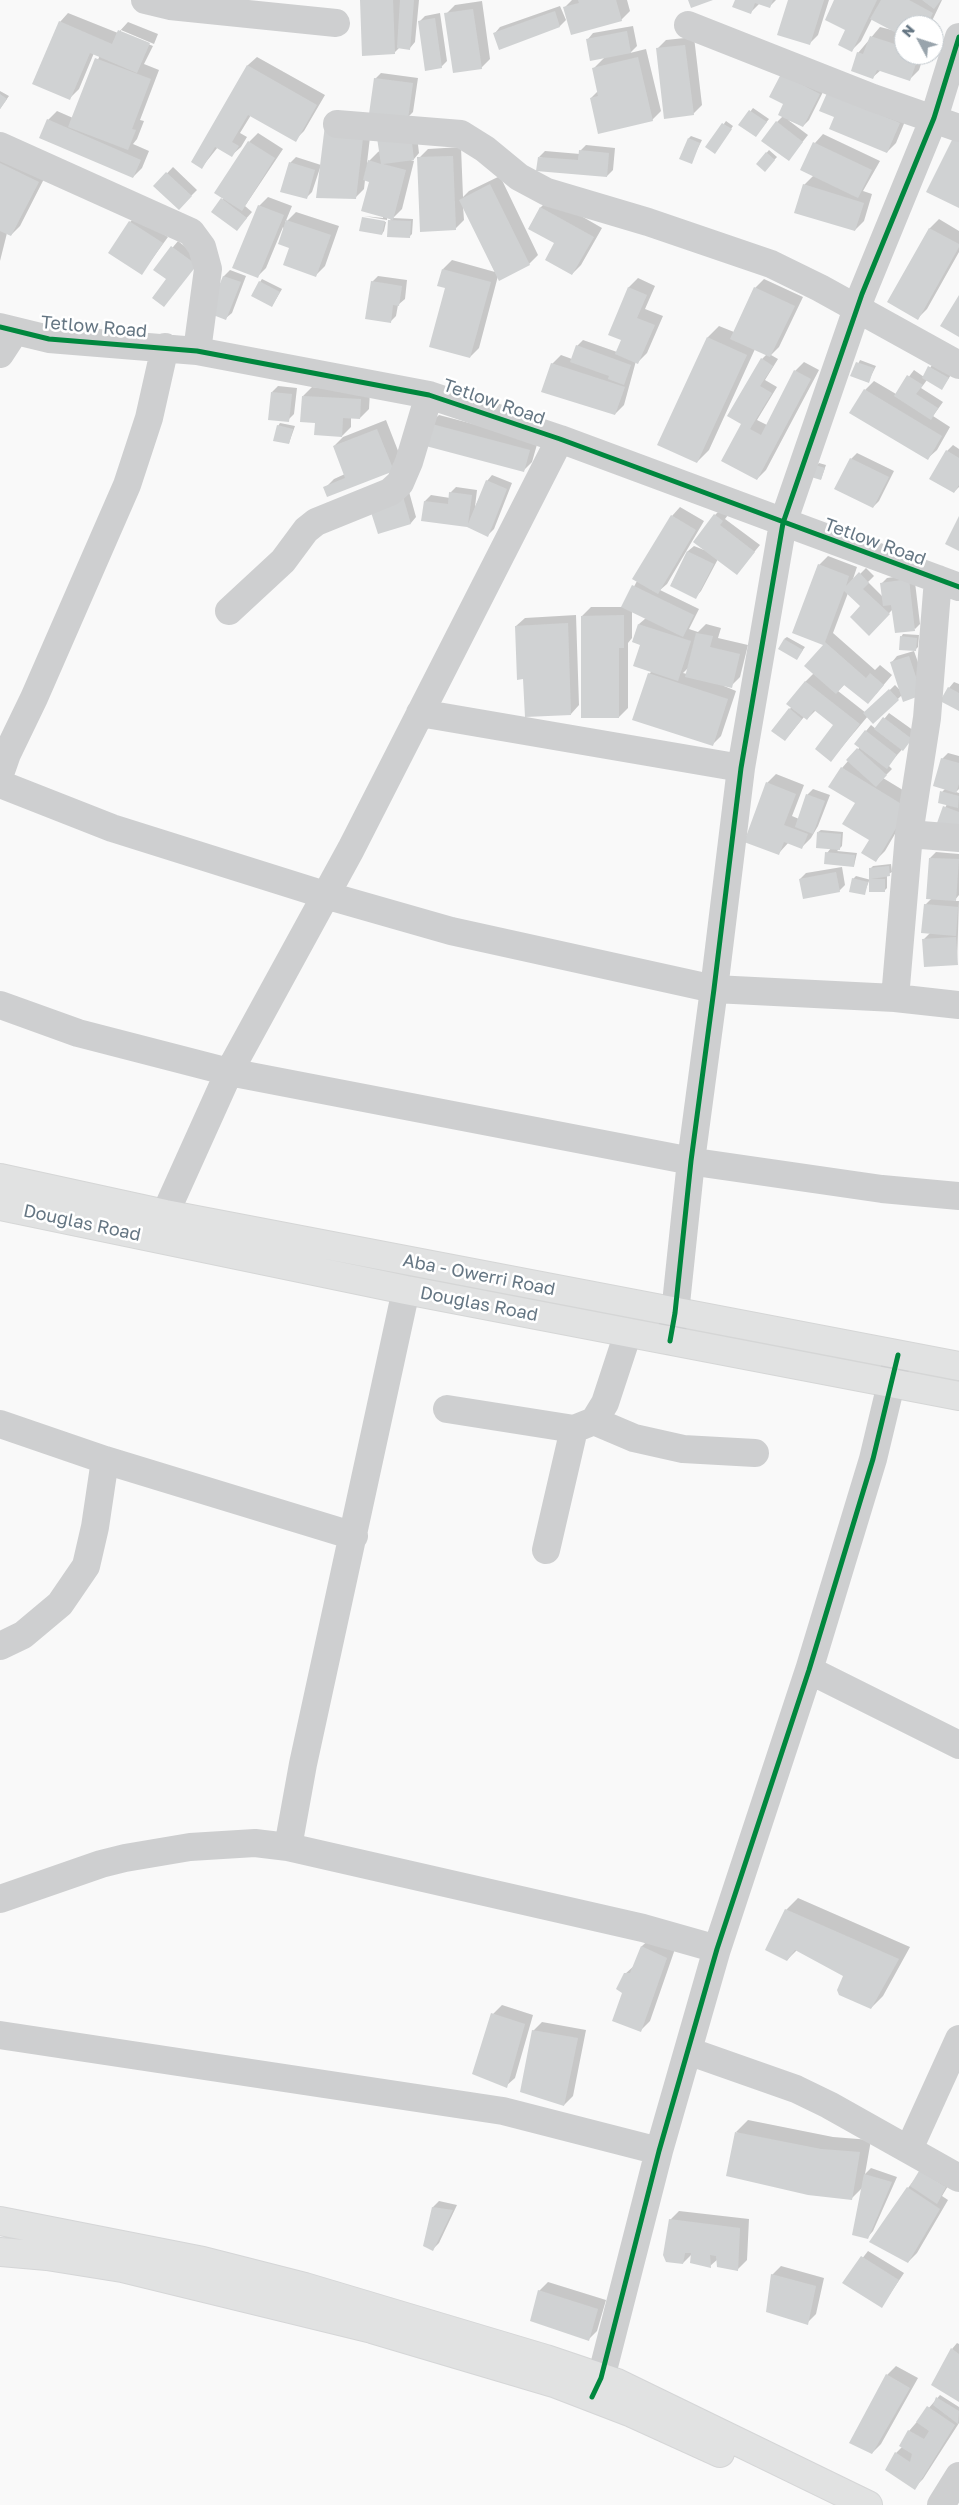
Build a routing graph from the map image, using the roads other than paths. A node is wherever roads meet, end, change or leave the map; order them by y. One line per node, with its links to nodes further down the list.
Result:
1 (145, 0): 2 (street)
2 (336, 23)
3 (688, 25): 5 (street)
4 (959, 38): 5 (street)
5 (947, 123): 8 (street)
6 (337, 124): 8 (street)
7 (0, 146): 11 (street)
8 (856, 308): 13 (street); 16 (street)
9 (8, 329): 10 (street, Tetlow Road); 12 (street)
10 (165, 347): 11 (street, Tetlow Road); 20 (street)
11 (197, 351): 14 (street, Tetlow Road)
12 (0, 354)
13 (959, 365)
14 (429, 395): 15 (street, Tetlow Road); 18 (street)
15 (560, 439): 16 (street, Tetlow Road); 19 (street)
16 (783, 523): 17 (street, Tetlow Road); 21 (street)
17 (948, 583): 23 (street)
18 (229, 611)
19 (420, 712): 21 (street); 25 (street)
20 (2, 759)
21 (741, 768): 26 (street)
22 (0, 784): 25 (street)
23 (909, 834): 24 (street); 27 (street)
24 (959, 838)
25 (325, 894): 26 (street); 30 (street)
26 (714, 989): 27 (street); 31 (street)
27 (895, 998): 29 (street)
28 (0, 1005): 30 (street)
29 (959, 1005)
30 (229, 1072): 31 (street); 35 (street)
31 (690, 1161): 33 (street); 37 (street)
32 (0, 1178): 35 (main road, Aba - Owerri Road)
33 (959, 1196)
34 (0, 1206): 36 (main road, Douglas Road)
35 (165, 1214): 37 (main road, Aba - Owerri Road)
36 (406, 1290): 38 (main road, Douglas Road); 49 (street)
37 (675, 1313): 39 (street); 40 (main road, Aba - Owerri Road)
38 (628, 1333): 39 (main road, Douglas Road); 46 (street)
39 (670, 1341): 42 (main road, Douglas Road)
40 (898, 1354): 41 (main road, Aba - Owerri Road); 42 (street)
41 (959, 1366)
42 (891, 1383): 43 (main road, Douglas Road); 52 (street)
43 (959, 1396)
44 (447, 1409): 46 (street)
45 (0, 1424): 48 (street)
46 (584, 1425): 47 (street); 50 (street)
47 (755, 1454)
48 (105, 1460): 49 (street); 51 (street)
49 (354, 1536): 54 (street)
50 (546, 1550)
51 (0, 1646)
52 (809, 1670): 53 (street); 56 (street)
53 (959, 1745)
54 (288, 1848): 55 (street); 56 (street)
55 (0, 1899)
56 (717, 1949): 59 (street)
57 (0, 2035): 61 (street)
58 (959, 2039): 60 (street)
59 (688, 2051): 60 (street); 61 (street)
60 (909, 2149): 62 (street)
61 (659, 2151): 65 (street)
62 (959, 2178)
63 (0, 2221): 65 (main road)
64 (0, 2252): 65 (main road)
65 (597, 2387): 67 (main road); 68 (main road)
66 (959, 2476): 69 (street)
67 (826, 2505)
68 (868, 2505)
69 (941, 2505)

